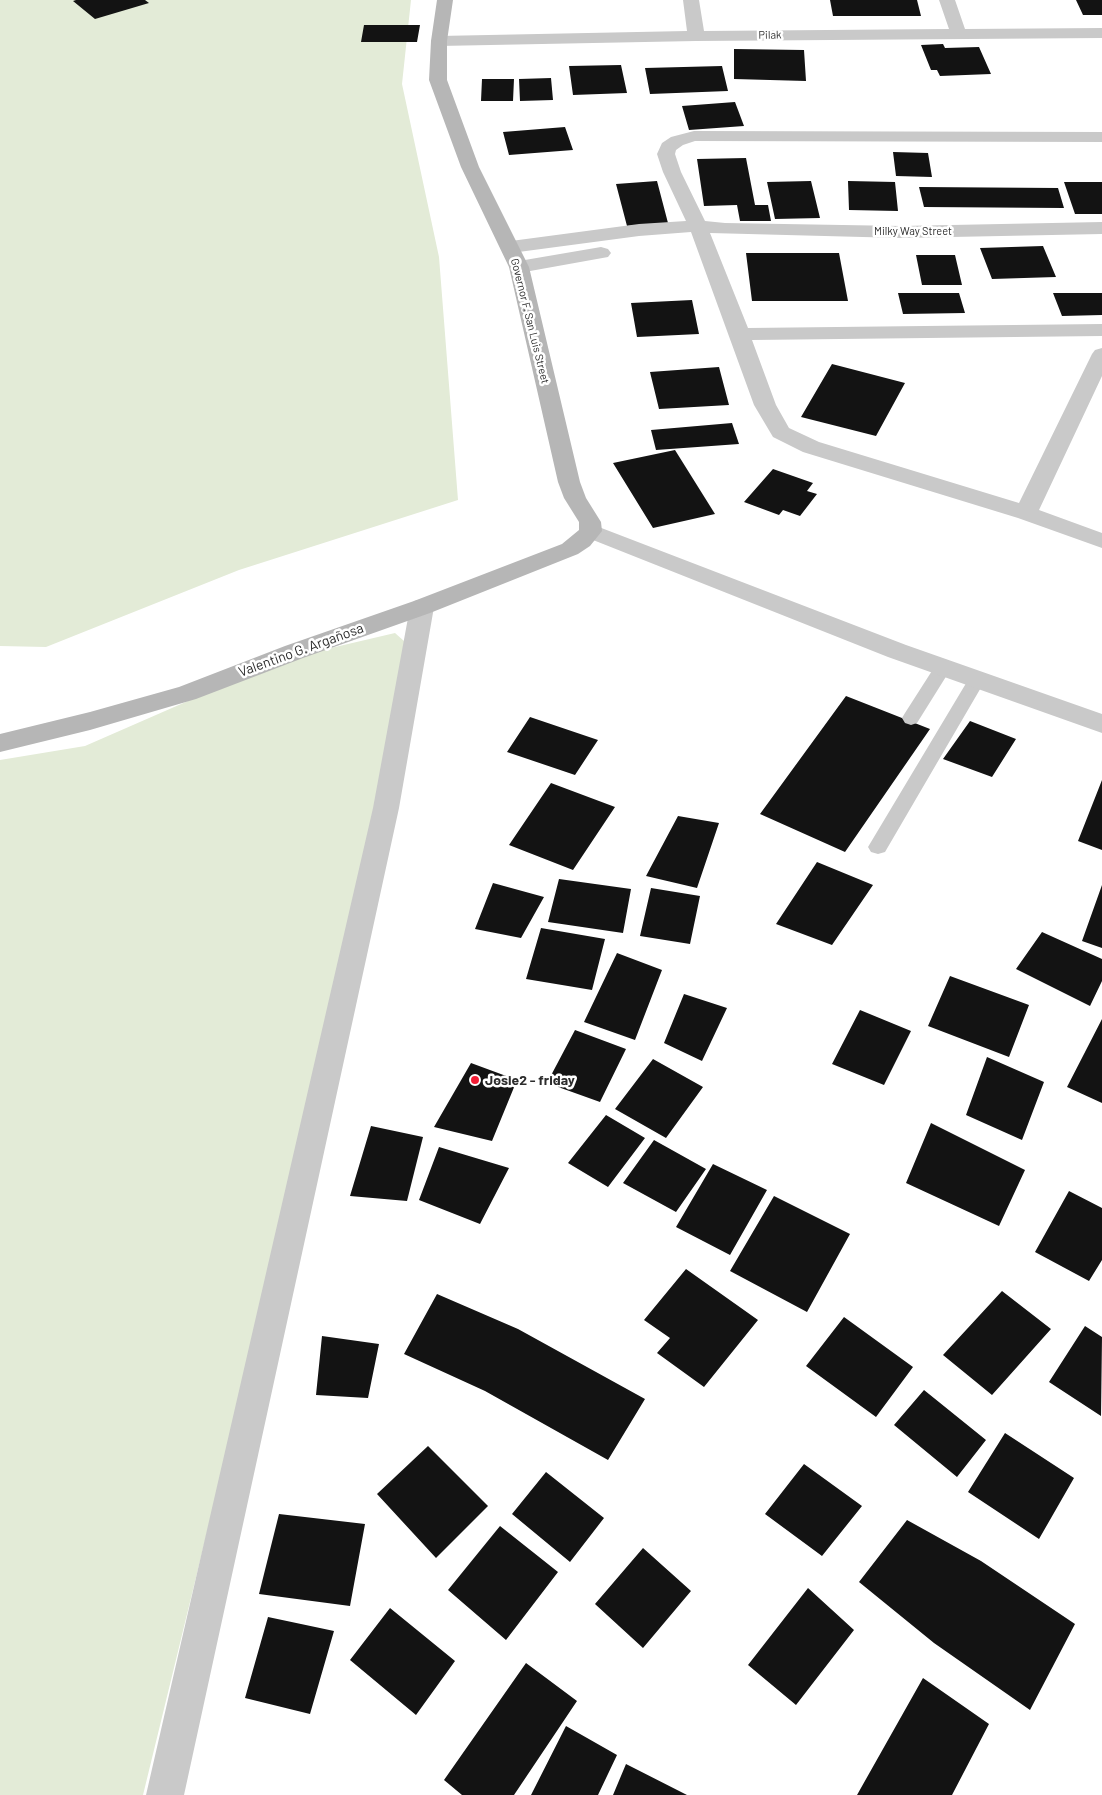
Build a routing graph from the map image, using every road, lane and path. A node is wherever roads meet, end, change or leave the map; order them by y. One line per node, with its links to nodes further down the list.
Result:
1 (445, 0): 7 (street, Governor F. San Luis Street)
2 (691, 0): 6 (street)
3 (947, 0): 5 (street)
4 (1102, 33): 5 (street, Pilak)
5 (958, 34): 6 (street, Pilak)
6 (696, 36): 7 (street, Pilak)
7 (438, 41): 11 (street, Governor F. San Luis Street)
8 (1102, 137): 10 (street)
9 (1102, 228): 10 (street, Milky Way Street)
10 (700, 231): 11 (street); 12 (street); 14 (street)
11 (511, 247): 12 (street, Governor F. San Luis Street)
12 (519, 267): 17 (street, Governor F. San Luis Street)
13 (1102, 330): 14 (street)
14 (740, 334): 16 (street)
15 (1102, 354): 16 (street)
16 (1026, 514): 18 (street)
17 (590, 531): 19 (street, Valentino G. Argañosa); 20 (street)
18 (1102, 541)
19 (422, 607): 24 (street, Valentino G. Argañosa); 26 (street)
20 (943, 667): 21 (street); 22 (lane)
21 (977, 679): 23 (street); 25 (lane)
22 (911, 718)
23 (1102, 724)
24 (0, 743)
25 (878, 847)
26 (165, 1795)

